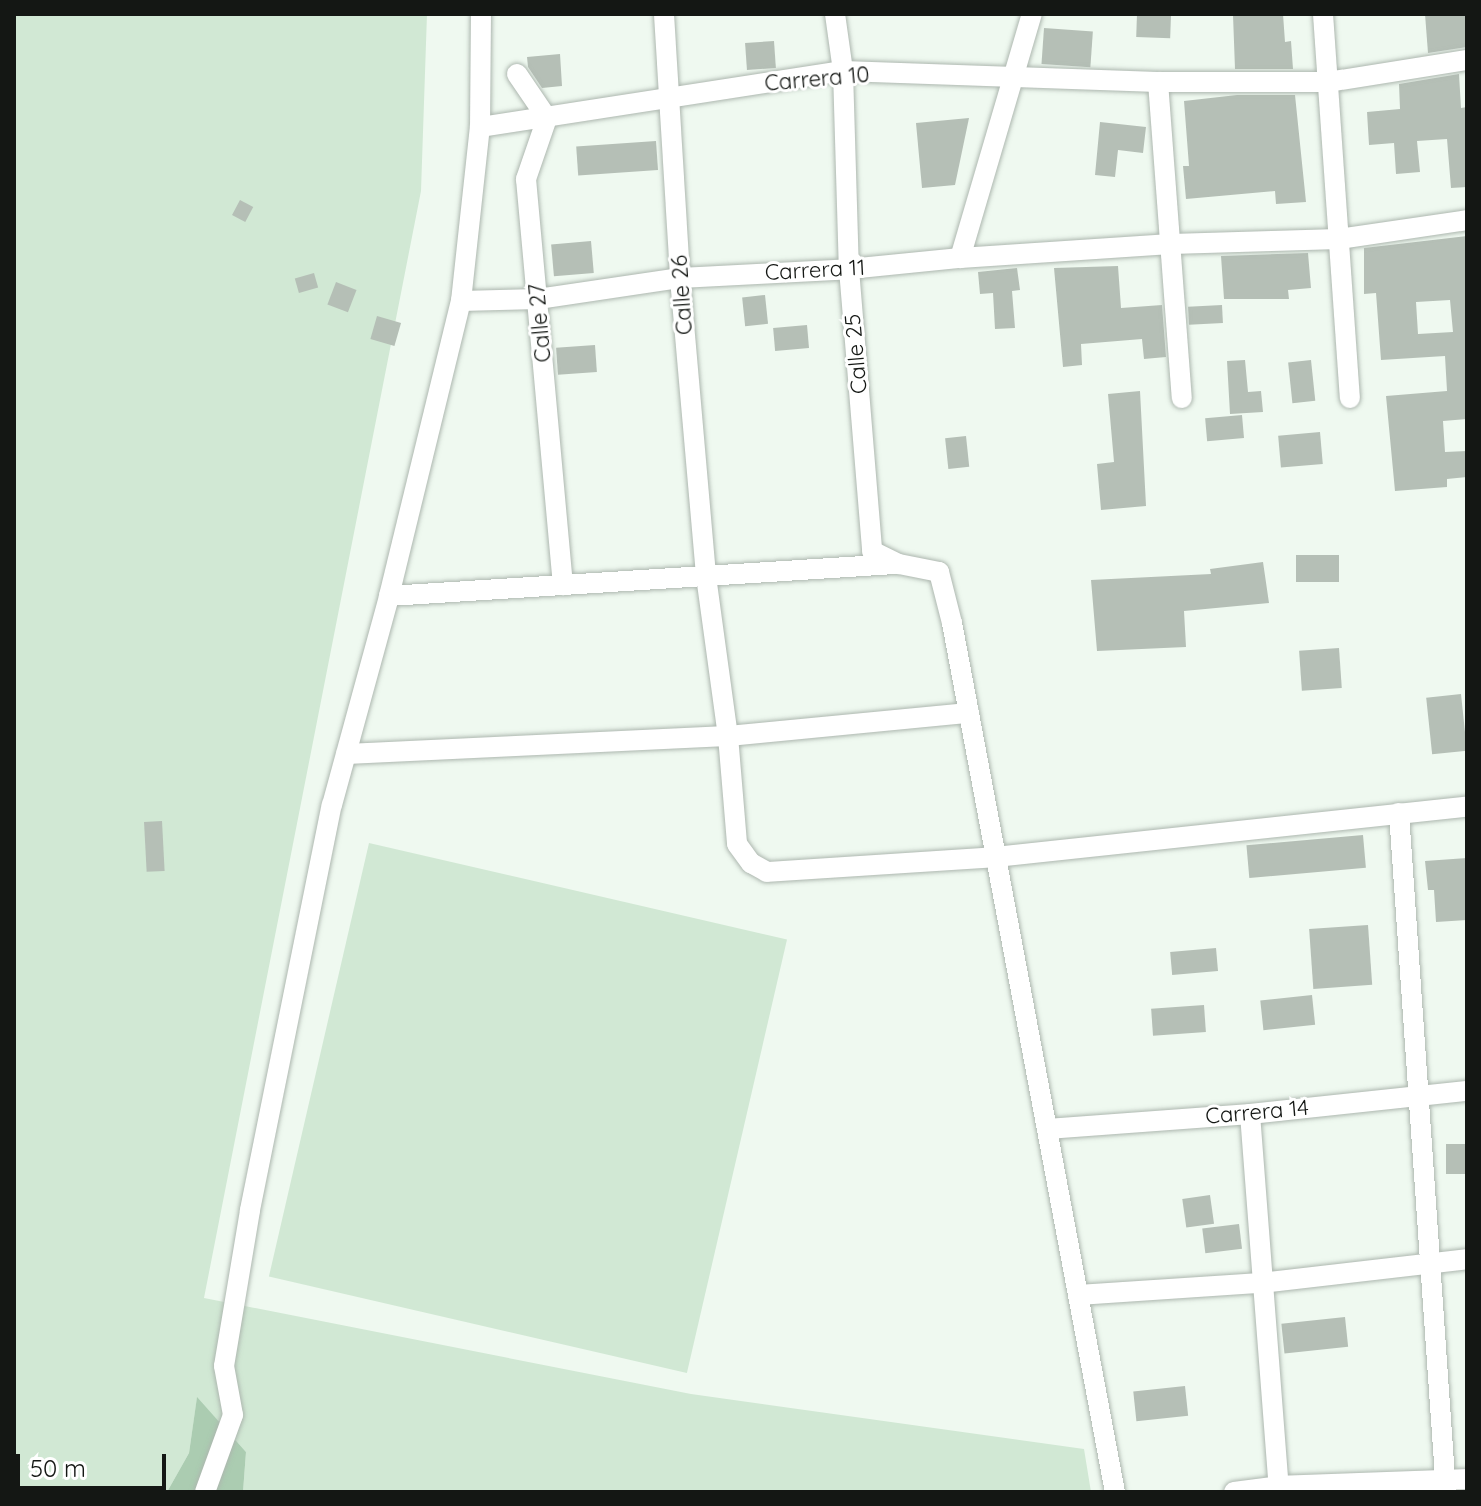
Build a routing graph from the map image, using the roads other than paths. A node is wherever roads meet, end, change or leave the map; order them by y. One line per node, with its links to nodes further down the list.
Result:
1 (481, 14): 14 (street)
2 (664, 14): 12 (street, Calle 26)
3 (835, 14): 7 (street, Calle 25)
4 (1032, 14): 9 (street)
5 (1323, 14): 11 (street)
6 (1467, 60): 11 (street, Carrera 10)
7 (843, 71): 9 (street, Carrera 10); 12 (street, Carrera 10); 19 (street, Calle 25)
8 (517, 74): 13 (street)
9 (1011, 78): 10 (street, Carrera 10); 18 (street)
10 (1158, 82): 11 (street, Carrera 10); 17 (street)
11 (1328, 82): 16 (street)
12 (670, 97): 13 (street, Carrera 10); 20 (street, Calle 26)
13 (547, 118): 14 (street, Carrera 10); 21 (street, Calle 27)
14 (480, 127): 22 (street)
15 (1467, 220): 16 (street, Carrera 11)
16 (1339, 239): 17 (street, Carrera 11); 24 (street)
17 (1171, 244): 18 (street, Carrera 11); 23 (street)
18 (960, 258): 19 (street, Carrera 11)
19 (849, 269): 20 (street, Carrera 11); 25 (street, Calle 25)
20 (680, 278): 21 (street, Carrera 11); 26 (street, Calle 26)
21 (538, 299): 22 (street, Carrera 11); 27 (street, Calle 27)
22 (461, 301): 28 (street)
23 (1182, 398)
24 (1350, 398)
25 (899, 564): 26 (street); 29 (street)
26 (706, 576): 27 (street); 30 (street, Calle 26)
27 (563, 585): 28 (street)
28 (389, 596): 31 (street)
29 (969, 713): 30 (street); 34 (street)
30 (728, 736): 31 (street); 34 (street, Calle 26)
31 (346, 754): 46 (street)
32 (1467, 807): 33 (street, Calle 26)
33 (1399, 813): 34 (street, Calle 26); 36 (street)
34 (996, 857): 38 (street)
35 (1467, 1091): 36 (street, Carrera 14)
36 (1418, 1095): 37 (street, Carrera 14); 40 (street)
37 (1250, 1114): 38 (street, Carrera 14); 41 (street)
38 (1047, 1129): 42 (street)
39 (1467, 1259): 40 (street)
40 (1430, 1265): 41 (street); 44 (street)
41 (1261, 1283): 42 (street); 45 (street)
42 (1078, 1295): 47 (street)
43 (1467, 1479): 44 (street)
44 (1446, 1486): 45 (street)
45 (1279, 1489): 48 (street)
46 (205, 1492)
47 (1115, 1492)
48 (1234, 1492)

